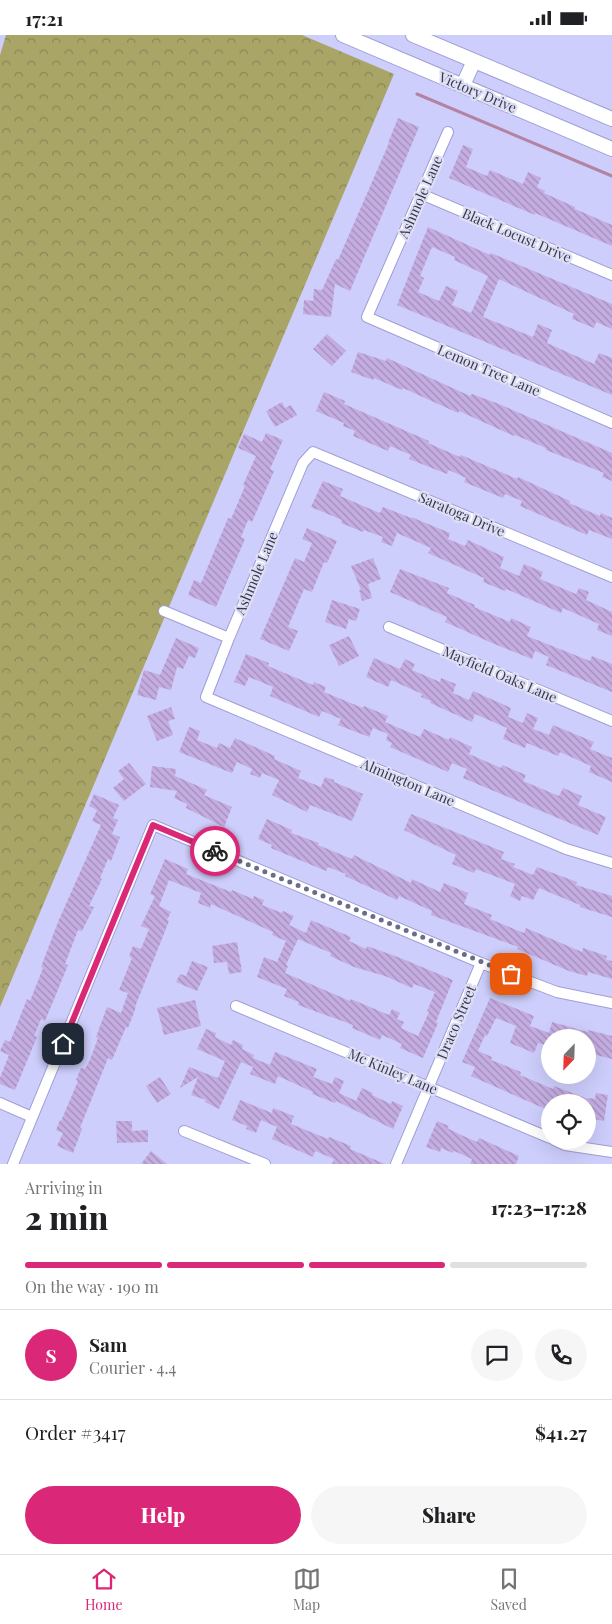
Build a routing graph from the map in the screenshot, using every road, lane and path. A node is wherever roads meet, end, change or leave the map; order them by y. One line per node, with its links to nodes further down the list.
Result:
1 (343, 35): 4 (main road, Victory Drive)
2 (413, 35): 3 (main road, Victory Drive)
3 (474, 61): 4 (main road); 5 (main road, Victory Drive)
4 (463, 85): 7 (main road, Victory Drive)
5 (612, 119)
6 (448, 132): 8 (street, Ashmole Lane)
7 (612, 149)
8 (421, 194): 9 (street, Black Locust Drive); 10 (street, Ashmole Lane)
9 (612, 275)
10 (367, 317): 11 (street, Lemon Tree Lane)
11 (612, 423)
12 (313, 452): 13 (street, Saratoga Drive); 16 (street, Ashmole Lane)
13 (612, 577)
14 (164, 611): 16 (street)
15 (389, 627): 18 (street, Mayfield Oaks Lane)
16 (229, 639): 17 (street, Ashmole Lane)
17 (206, 697): 19 (street, Almington Lane)
18 (612, 721)
19 (612, 863)
20 (481, 963): 21 (street); 23 (street, Draco Street); 25 (street)
21 (612, 1003)
22 (236, 1006): 23 (street, Mc Kinley Lane)
23 (429, 1086): 27 (street, Mc Kinley Lane); 32 (street, Draco Street)
24 (0, 1103): 25 (street)
25 (32, 1117): 30 (street)
26 (184, 1131): 31 (street)
27 (541, 1134)
28 (592, 1149): 29 (street)
29 (612, 1152)
30 (13, 1164)
31 (265, 1164)
32 (396, 1164)

